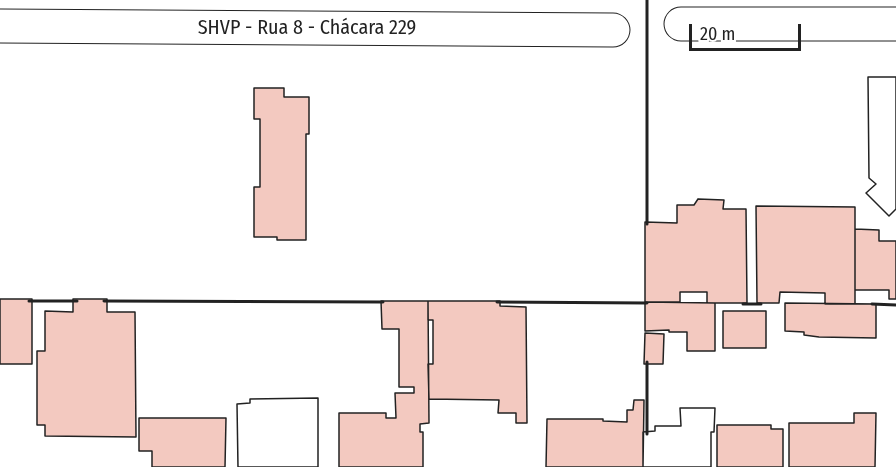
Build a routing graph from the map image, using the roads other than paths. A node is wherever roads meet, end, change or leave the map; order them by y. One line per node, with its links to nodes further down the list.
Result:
1 (681, 24): 2 (street)
2 (896, 24)
3 (0, 26): 4 (street, SHVP - Rua 8 - Chácara 229)
4 (614, 30)

